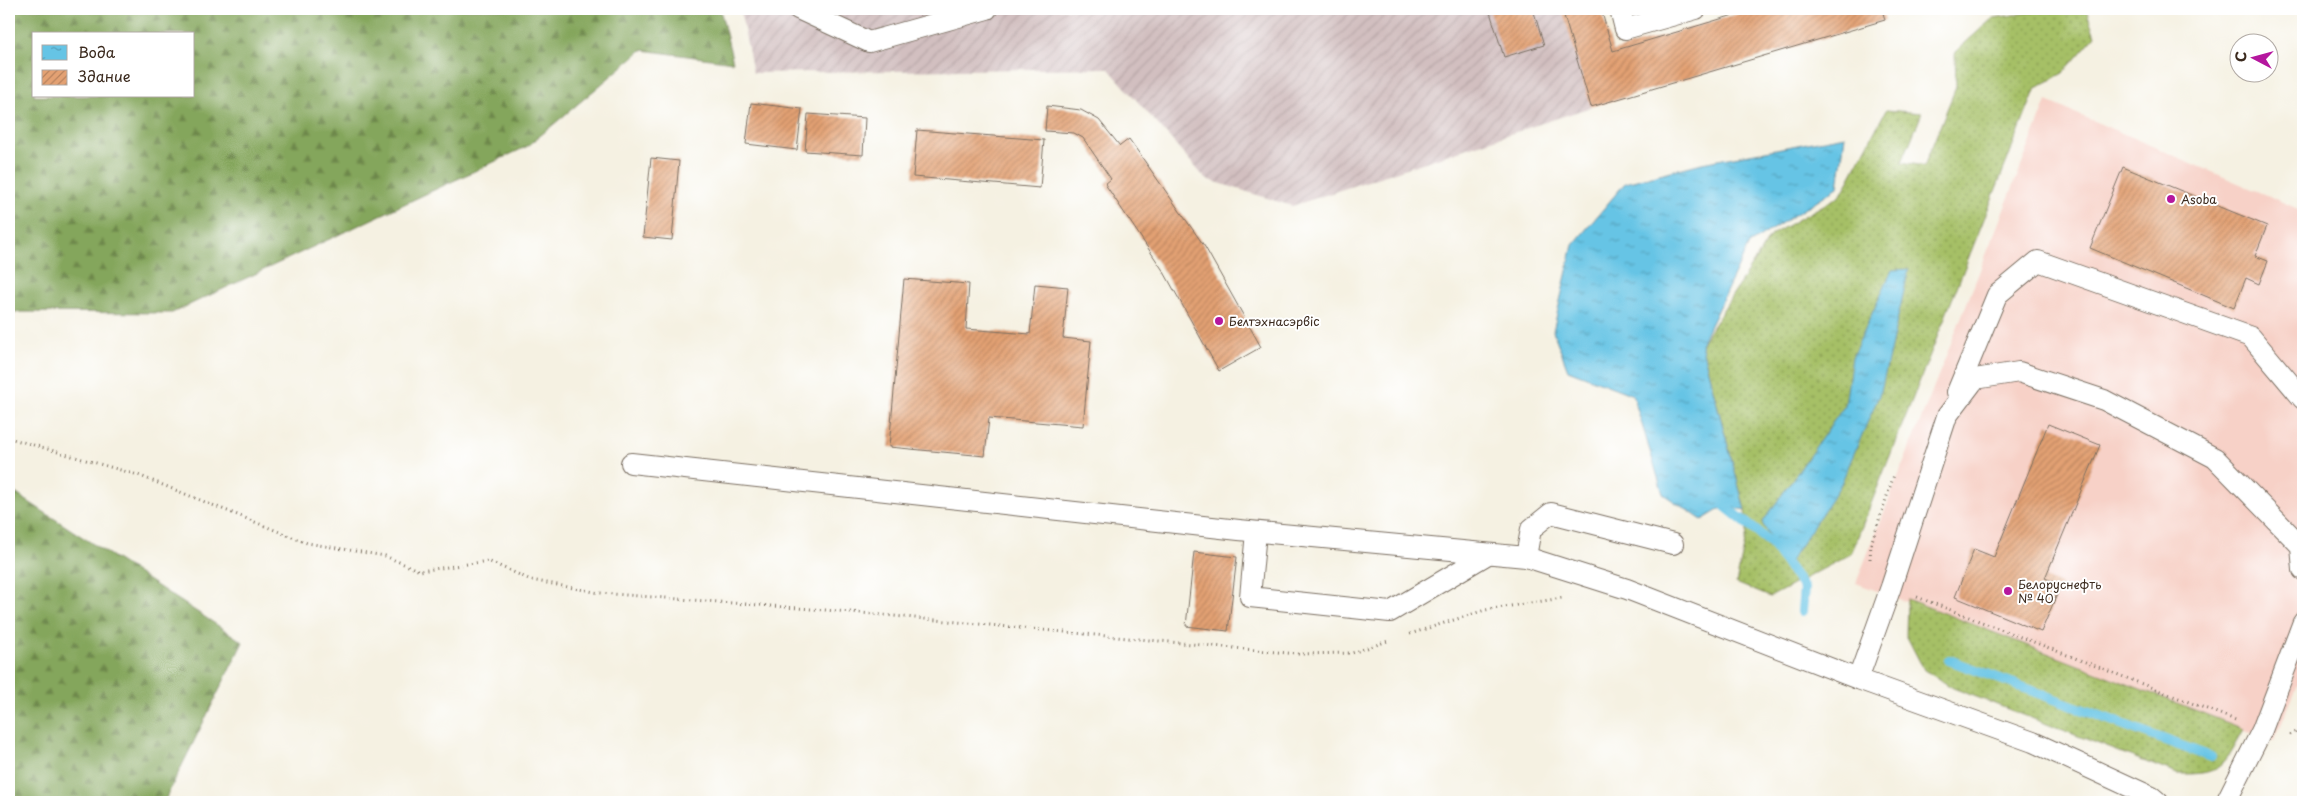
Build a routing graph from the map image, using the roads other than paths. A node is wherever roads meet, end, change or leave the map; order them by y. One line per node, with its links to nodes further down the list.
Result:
1 (798, 9): 2 (lane)
2 (987, 9)
3 (1620, 9): 4 (lane)
4 (1696, 9)
5 (2303, 399): 6 (lane)
6 (1947, 416): 9 (lane); 15 (lane)
7 (631, 463): 8 (lane)
8 (1256, 532): 11 (lane); 11 (lane)
9 (2302, 538): 13 (lane)
10 (1672, 544): 12 (lane)
11 (1488, 554): 12 (lane)
12 (1526, 557): 15 (lane)
13 (2303, 570)
14 (2303, 622): 17 (lane)
15 (1858, 680): 16 (lane)
16 (2158, 802)
17 (2226, 802)

